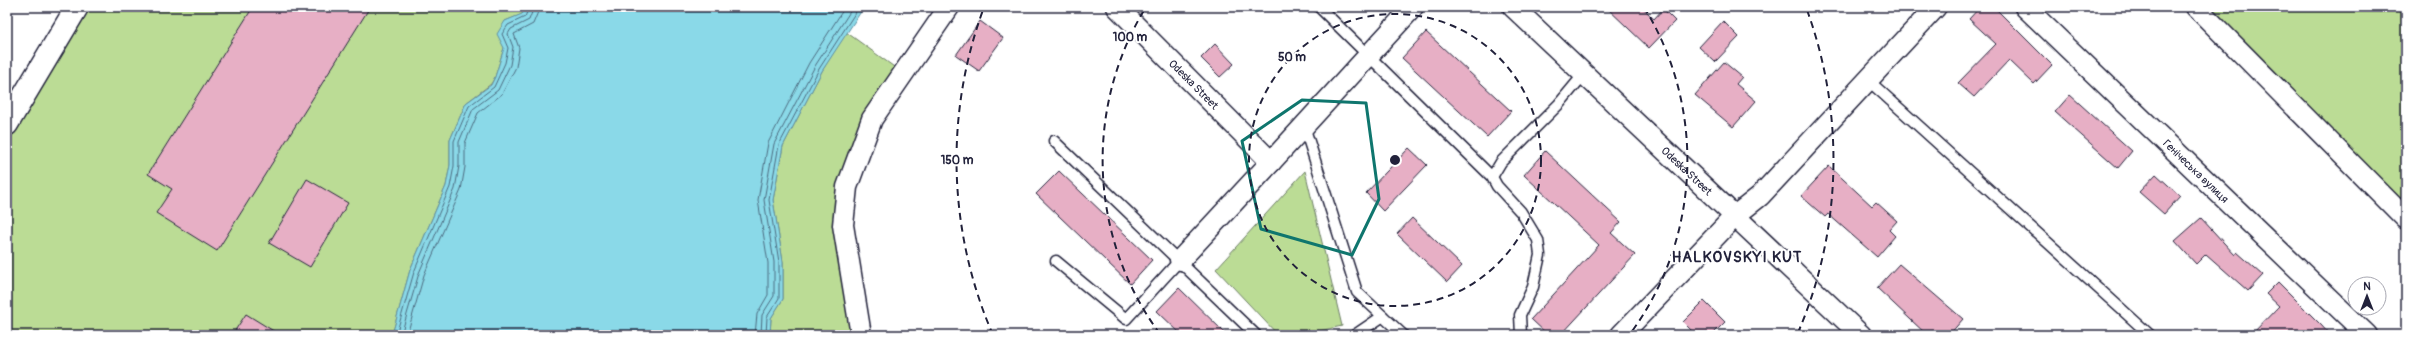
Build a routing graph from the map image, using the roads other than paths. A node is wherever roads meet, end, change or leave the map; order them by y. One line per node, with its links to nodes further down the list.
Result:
1 (77, 7): 13 (main road)
2 (949, 7): 23 (street)
3 (1117, 7): 16 (street, Odeska Street)
4 (1319, 7): 10 (lane)
5 (1413, 7): 10 (street)
6 (1512, 7): 11 (street, Odeska Street)
7 (1936, 7): 12 (street)
8 (2025, 7): 31 (street, Генічеська вулиця)
9 (2196, 7): 19 (street)
10 (1369, 56): 14 (street); 17 (lane)
11 (1584, 74): 17 (lane); 18 (street, Odeska Street)
12 (1869, 81): 18 (street); 30 (lane)
13 (7, 124)
14 (1304, 126): 16 (street); 22 (lane)
15 (1054, 141): 20 (lane)
16 (1270, 162): 20 (street)
17 (1492, 177): 27 (lane)
18 (1736, 215): 28 (street); 29 (street, Odeska Street)
19 (2406, 219)
20 (1180, 260): 21 (lane); 24 (lane)
21 (1056, 261)
22 (1383, 316): 25 (lane); 26 (lane)
23 (861, 335)
24 (1256, 335)
25 (1355, 335)
26 (1403, 335)
27 (1522, 335)
28 (1621, 335)
29 (1861, 335)
30 (2150, 335)
31 (2367, 335)

